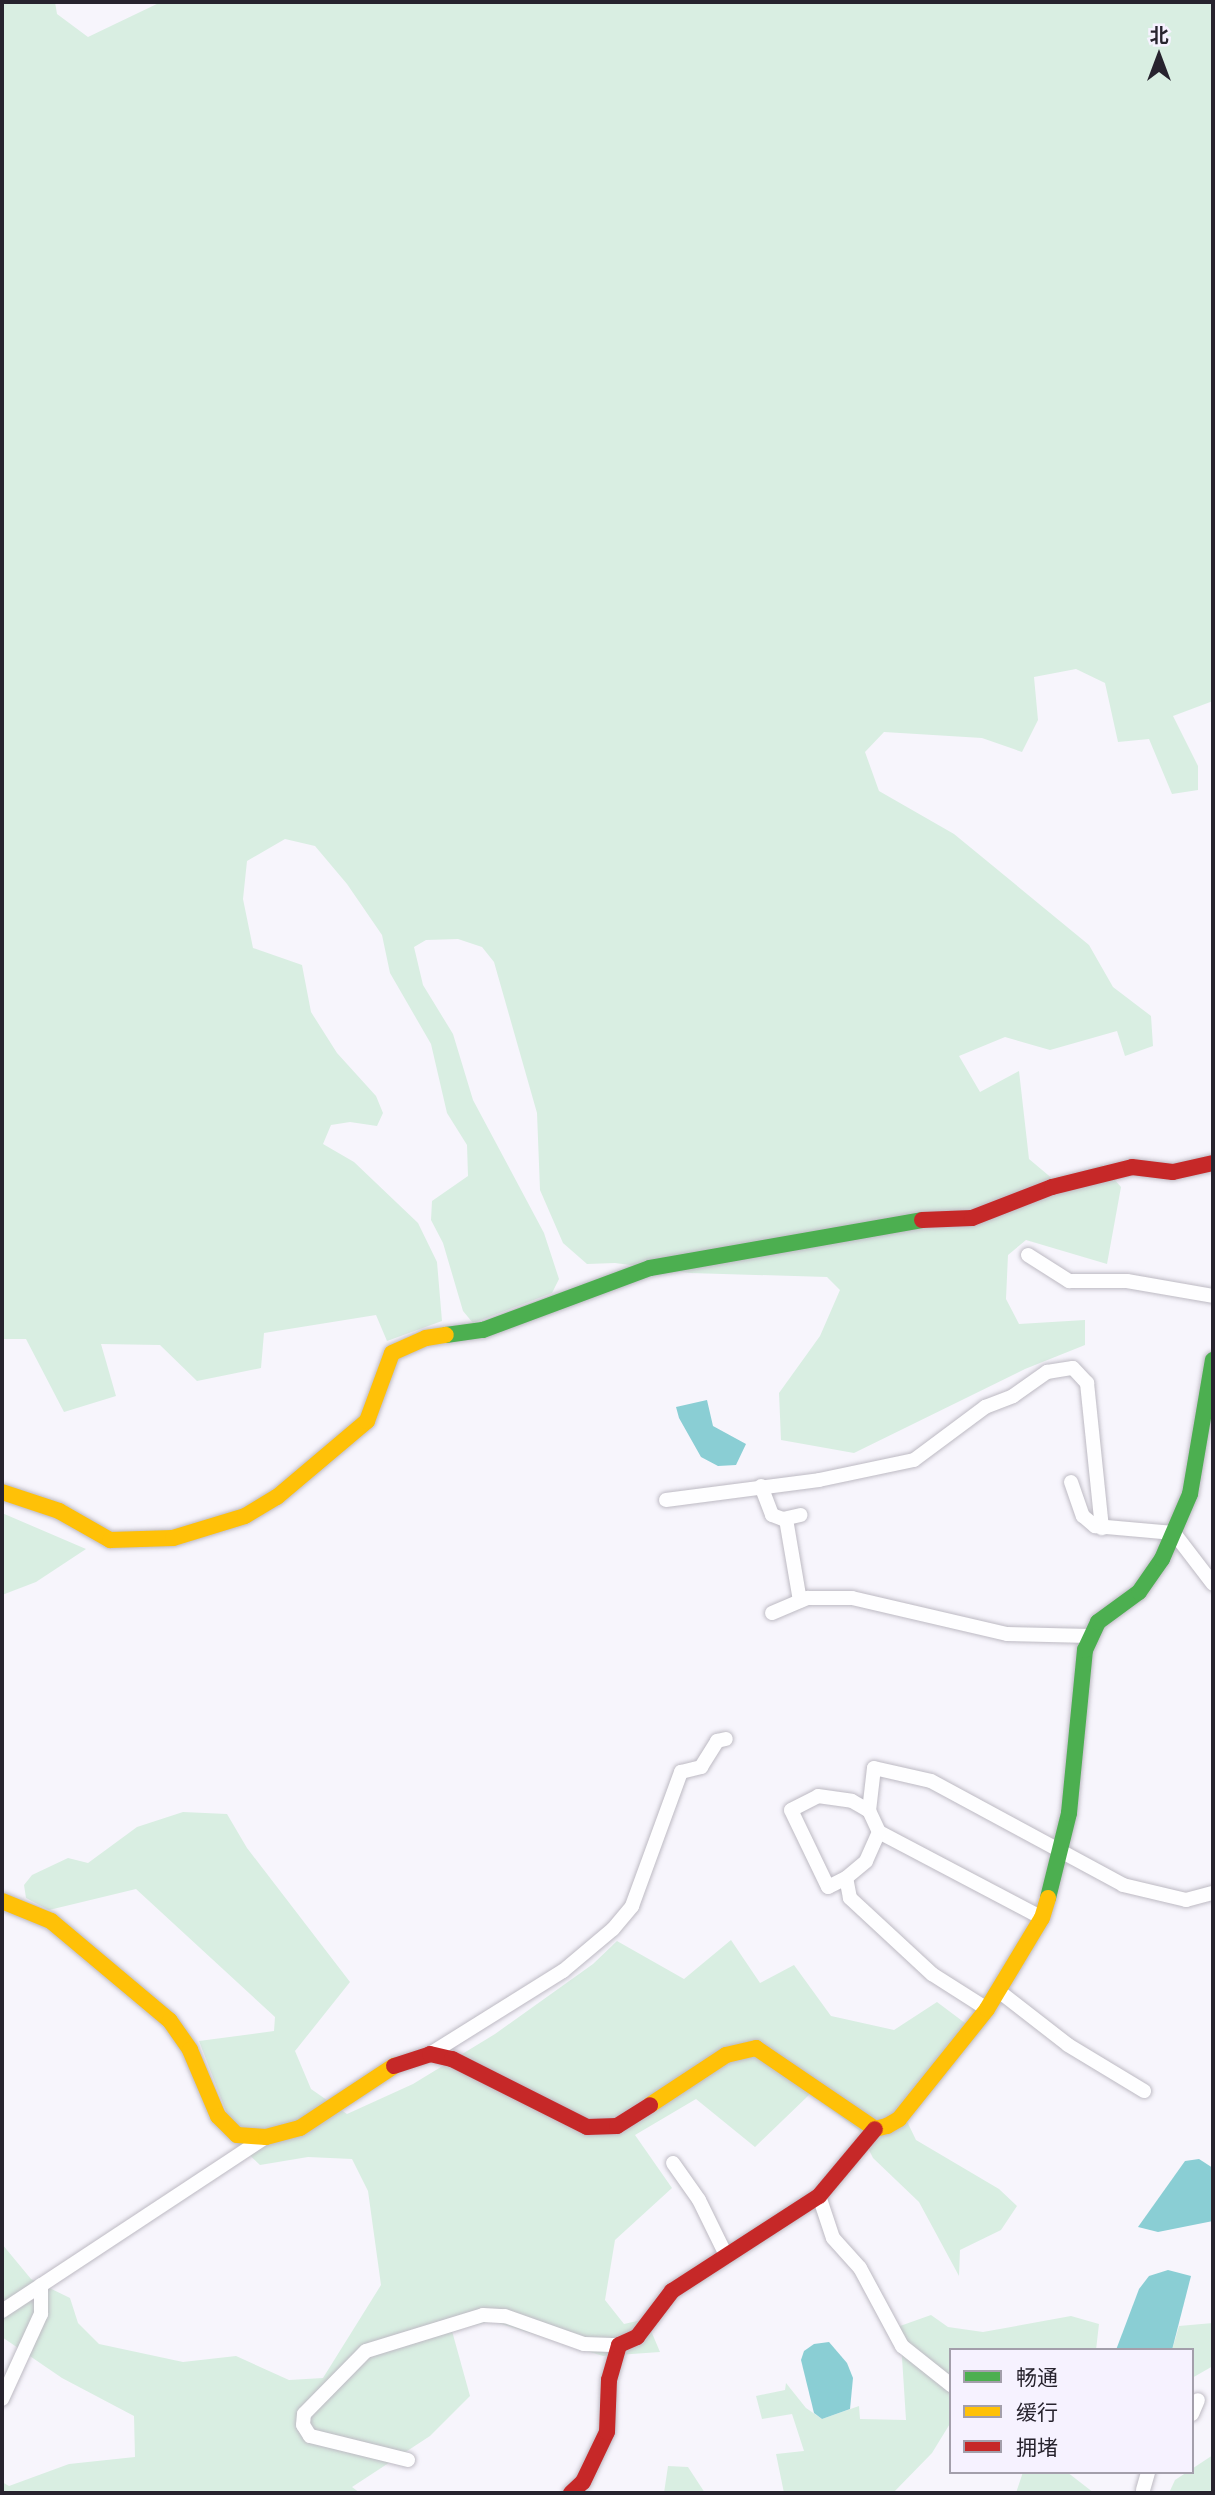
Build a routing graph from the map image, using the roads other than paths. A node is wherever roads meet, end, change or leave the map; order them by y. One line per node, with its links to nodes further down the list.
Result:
1 (1213, 1163): 7 (street)
2 (1028, 1255): 3 (street)
3 (1213, 1296)
4 (1213, 1360): 10 (street)
5 (1071, 1482): 9 (street)
6 (761, 1486): 8 (street); 9 (street); 12 (street)
7 (2, 1492)
8 (666, 1500)
9 (1102, 1528): 10 (street)
10 (1174, 1533): 11 (street); 14 (street)
11 (1213, 1584)
12 (800, 1601): 13 (street); 14 (street)
13 (772, 1613)
14 (1090, 1636): 18 (street)
15 (726, 1739): 25 (street)
16 (869, 1811): 17 (street); 18 (street); 19 (street)
17 (878, 1832): 19 (street); 22 (street)
18 (1062, 1856): 20 (street); 22 (street)
19 (846, 1878): 24 (street)
20 (1213, 1893)
21 (2, 1901): 28 (street)
22 (1042, 1918): 23 (street)
23 (1000, 1992): 24 (street); 26 (street)
24 (988, 2009): 27 (street)
25 (430, 2054): 27 (street); 28 (street)
26 (1144, 2091)
27 (875, 2129): 30 (street)
28 (266, 2137): 32 (street)
29 (673, 2163): 31 (street)
30 (819, 2196): 31 (street); 35 (street)
31 (726, 2255): 34 (street)
32 (41, 2285): 33 (street); 36 (street)
33 (2, 2311)
34 (619, 2346): 37 (street); 40 (street)
35 (949, 2383)
36 (2, 2399)
37 (408, 2460)
38 (1147, 2474): 39 (street)
39 (1143, 2490)
40 (571, 2493)

